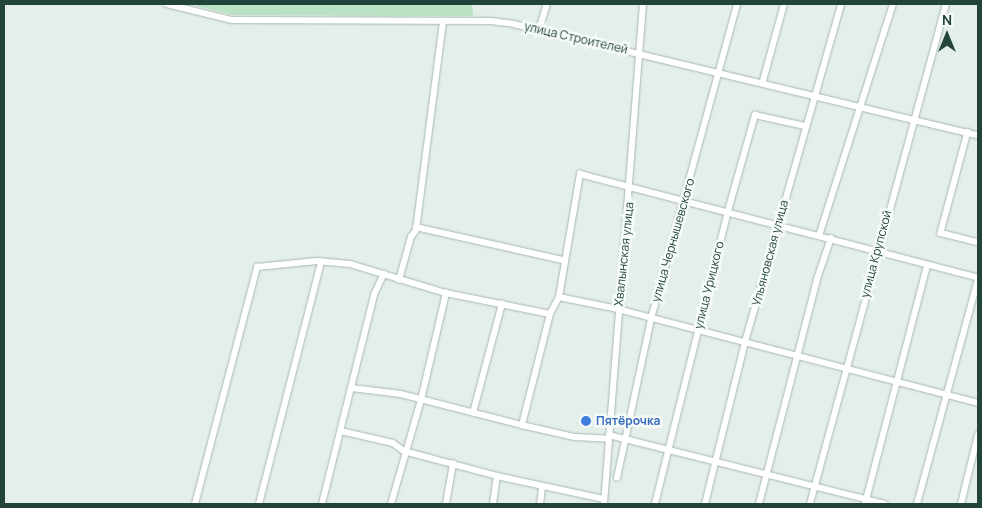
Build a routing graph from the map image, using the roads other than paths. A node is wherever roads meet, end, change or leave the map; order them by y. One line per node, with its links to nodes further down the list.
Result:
1 (167, 4): 9 (street, улица Строителей)
2 (547, 4): 11 (street)
3 (643, 4): 12 (street, Хвалынская улица)
4 (737, 4): 13 (street, улица Чернышевского)
5 (784, 4): 14 (street)
6 (841, 4): 15 (street, Ульяновская улица)
7 (893, 4): 16 (street)
8 (946, 4): 17 (street, улица Крупской)
9 (182, 6): 10 (street, улица Строителей)
10 (442, 22): 11 (street, улица Строителей); 25 (street)
11 (539, 30): 12 (street, улица Строителей)
12 (639, 53): 13 (street, улица Строителей); 21 (street, Хвалынская улица)
13 (720, 70): 14 (street, улица Строителей); 22 (street, улица Чернышевского)
14 (764, 82): 15 (street, улица Строителей)
15 (813, 93): 16 (street, улица Строителей); 18 (street, Ульяновская улица)
16 (859, 105): 17 (street, улица Строителей); 26 (street)
17 (914, 118): 19 (street, улица Строителей); 29 (street, улица Крупской)
18 (804, 126): 23 (street, улица Урицкого); 24 (street, Ульяновская улица)
19 (968, 132): 20 (street, улица Строителей); 28 (street)
20 (978, 135)
21 (631, 186): 22 (street); 30 (street); 39 (street, Хвалынская улица)
22 (685, 199): 23 (street); 41 (street, улица Чернышевского)
23 (728, 211): 24 (street); 42 (street, улица Урицкого)
24 (778, 225): 26 (street); 43 (street, Ульяновская улица)
25 (416, 226): 30 (street); 35 (street)
26 (820, 236): 27 (street)
27 (831, 238): 29 (street); 44 (street)
28 (978, 242)
29 (876, 251): 32 (street); 45 (street, улица Крупской)
30 (563, 260): 37 (street)
31 (321, 262): 33 (street); 68 (street); 69 (street)
32 (927, 266): 34 (street); 46 (street)
33 (384, 274): 35 (street); 47 (street)
34 (978, 278): 48 (street)
35 (399, 280): 36 (street)
36 (446, 293): 38 (street); 49 (street)
37 (559, 297): 39 (street); 40 (street)
38 (502, 304): 40 (street); 51 (street)
39 (618, 309): 41 (street); 55 (street, Хвалынская улица)
40 (550, 314): 52 (street)
41 (651, 319): 42 (street); 56 (street, улица Чернышевского)
42 (697, 331): 43 (street); 57 (street, улица Урицкого)
43 (745, 342): 44 (street); 59 (street, Ульяновская улица)
44 (797, 356): 45 (street); 61 (street)
45 (846, 369): 46 (street); 65 (street, улица Крупской)
46 (897, 383): 48 (street); 67 (street)
47 (352, 388): 49 (street); 53 (street)
48 (946, 395): 50 (street); 80 (street)
49 (421, 400): 51 (street); 58 (street)
50 (978, 403)
51 (473, 413): 52 (street)
52 (522, 425): 55 (street)
53 (341, 431): 58 (street); 70 (street)
54 (978, 435): 81 (street)
55 (609, 437): 56 (street); 66 (street, Хвалынская улица)
56 (624, 438): 57 (street); 63 (street, улица Чернышевского)
57 (670, 449): 59 (street); 75 (street, улица Урицкого)
58 (404, 451): 60 (street); 71 (street)
59 (716, 461): 61 (street); 76 (street, Ульяновская улица)
60 (453, 464): 62 (street); 72 (street)
61 (766, 474): 65 (street); 77 (street)
62 (497, 476): 64 (street); 73 (street)
63 (617, 478)
64 (542, 487): 66 (street); 74 (street)
65 (815, 487): 67 (street); 78 (street, улица Крупской)
66 (604, 502)
67 (866, 502): 79 (street)
68 (195, 504)
69 (259, 504)
70 (322, 504)
71 (391, 504)
72 (446, 504)
73 (493, 504)
74 (540, 504)
75 (655, 504)
76 (705, 504)
77 (759, 504)
78 (810, 504)
79 (885, 504)
80 (917, 504)
81 (961, 504)

